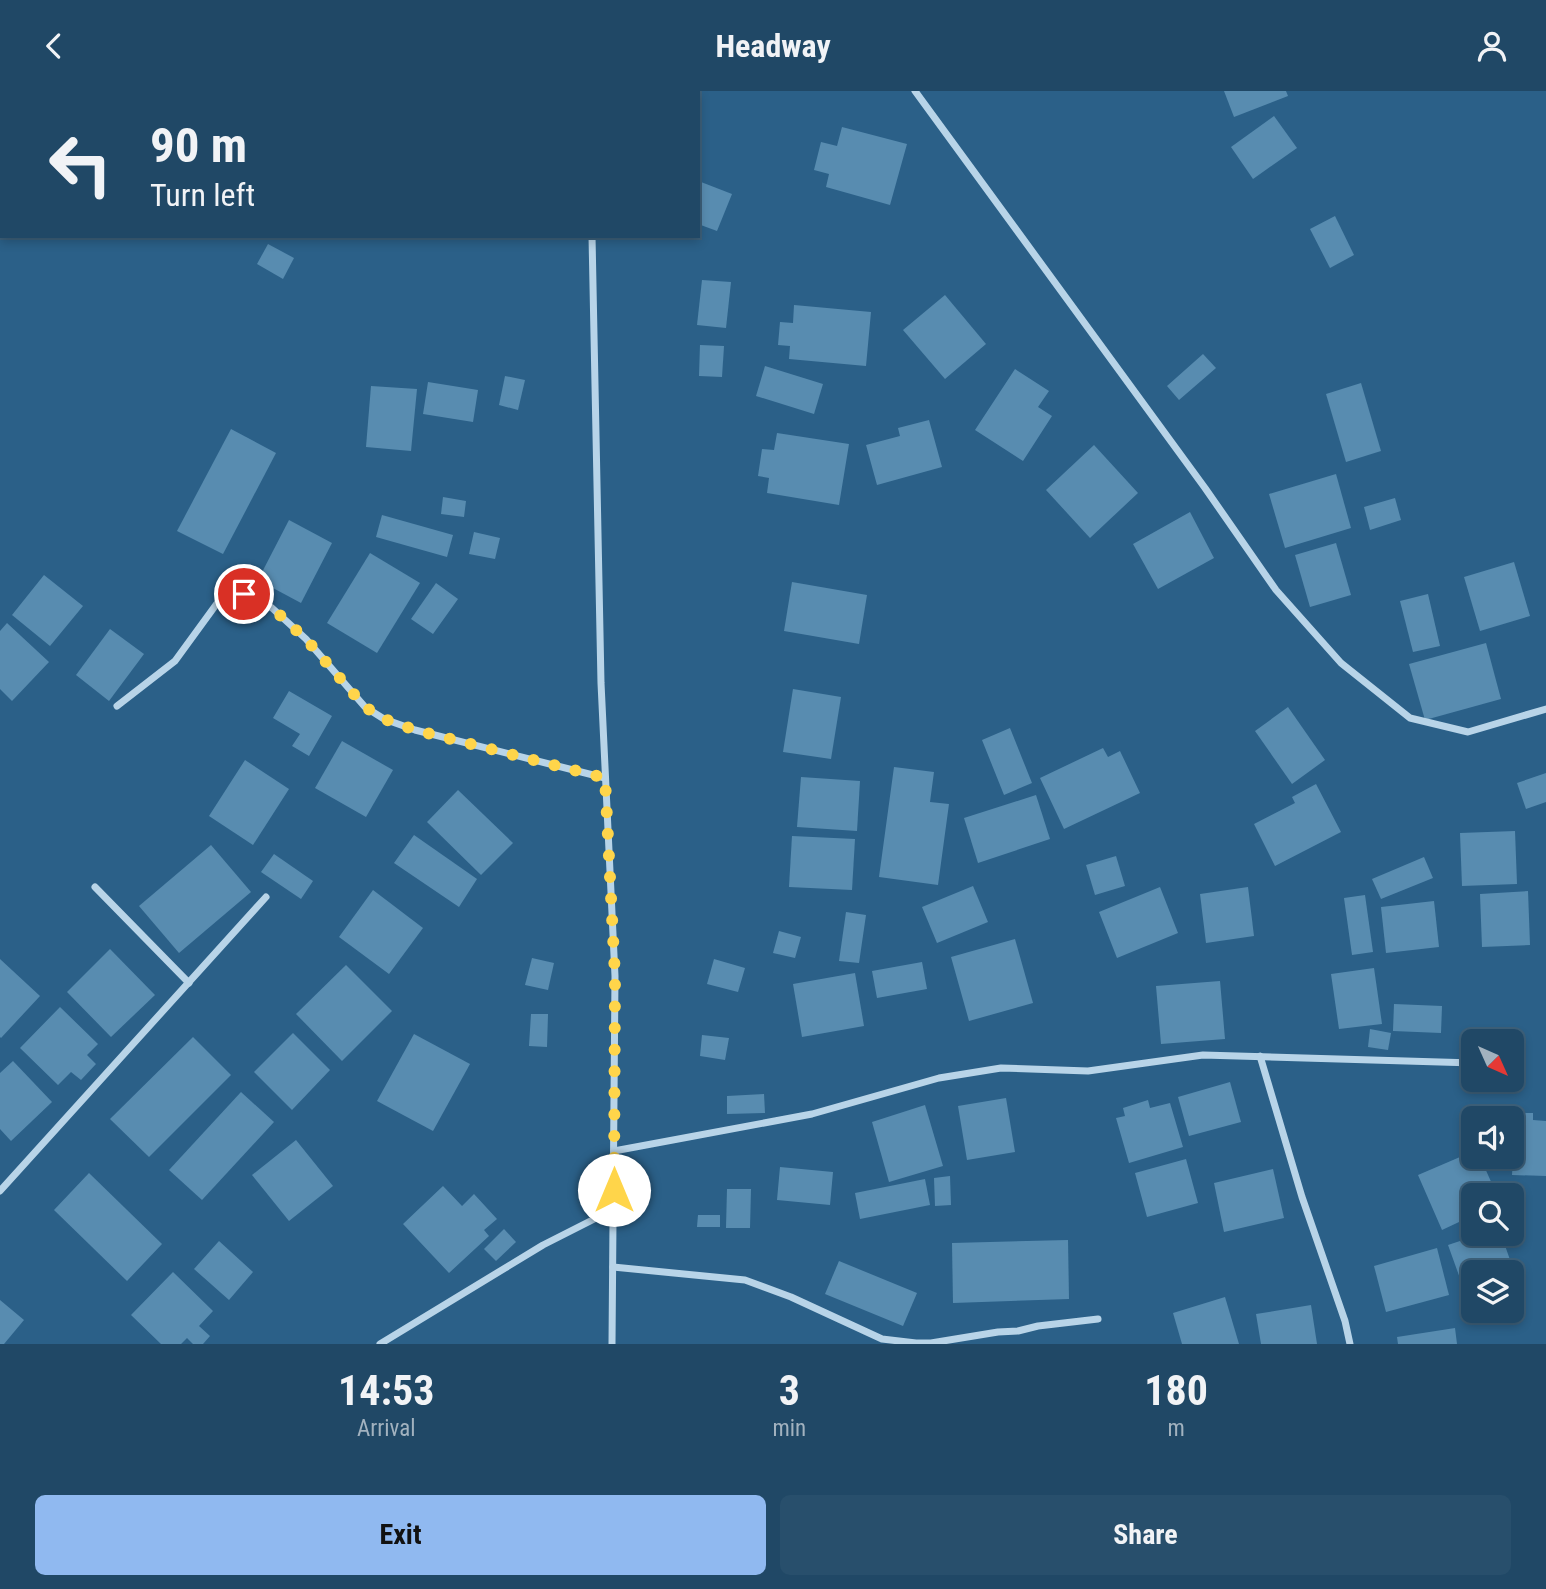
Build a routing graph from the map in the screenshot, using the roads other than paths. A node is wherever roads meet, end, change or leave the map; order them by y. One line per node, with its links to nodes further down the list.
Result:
1 (915, 91): 4 (street)
2 (592, 238): 5 (street)
3 (117, 706): 5 (street)
4 (1546, 709)
5 (605, 778): 11 (street)
6 (95, 887): 8 (street)
7 (266, 897): 8 (street)
8 (189, 983): 12 (street)
9 (1260, 1056): 10 (street); 11 (street); 18 (street)
10 (1461, 1063)
11 (614, 1151): 13 (street)
12 (0, 1191)
13 (614, 1209): 14 (street); 16 (street)
14 (613, 1267): 15 (street); 17 (street)
15 (1098, 1319)
16 (380, 1344)
17 (612, 1344)
18 (1350, 1344)

